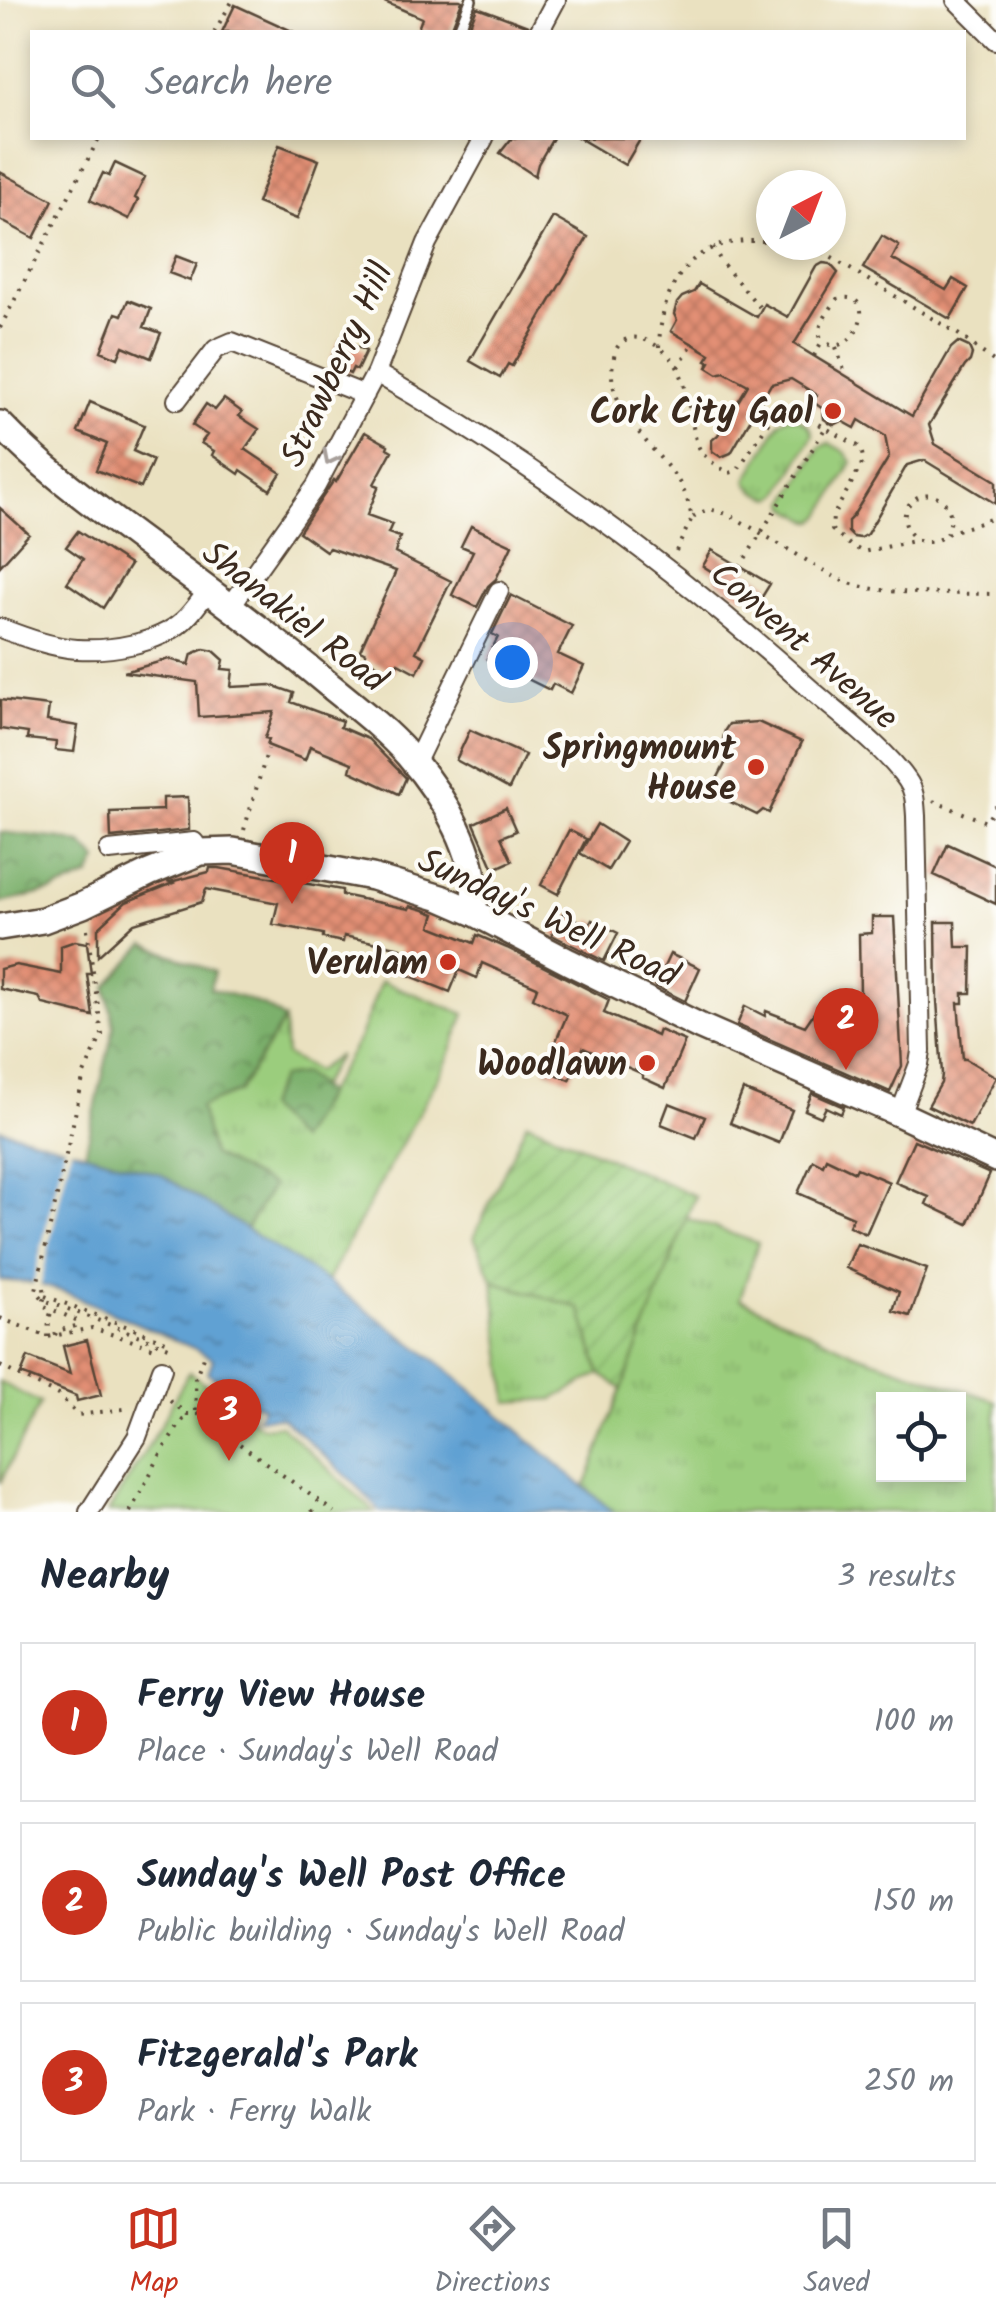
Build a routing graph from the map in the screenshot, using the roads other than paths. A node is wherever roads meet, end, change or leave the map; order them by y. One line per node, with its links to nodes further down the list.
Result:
1 (472, 0): 4 (lane)
2 (956, 0): 6 (street)
3 (548, 2): 5 (street)
4 (459, 30)
5 (540, 30)
6 (996, 40)
7 (483, 140): 8 (street, Strawberry Hill)
8 (376, 372): 9 (street, Strawberry Hill); 21 (street, Convent Avenue)
9 (365, 396): 10 (street); 14 (street, Strawberry Hill, one-way to 14)
10 (177, 400)
11 (0, 424): 12 (main road, Shanakiel Road)
12 (208, 591): 14 (main road, Shanakiel Road); 15 (street)
13 (499, 591): 16 (street)
14 (230, 608): 16 (main road, Shanakiel Road)
15 (0, 628)
16 (415, 764): 19 (main road, Shanakiel Road)
17 (109, 851): 18 (street)
18 (202, 852): 19 (main road, Sunday's Well Road); 20 (main road, Sunday's Well Road)
19 (473, 912): 21 (main road, Sunday's Well Road)
20 (0, 927)
21 (900, 1114): 22 (main road, Sunday's Well Road)
22 (996, 1159)
23 (162, 1369): 24 (street)
24 (89, 1512)

